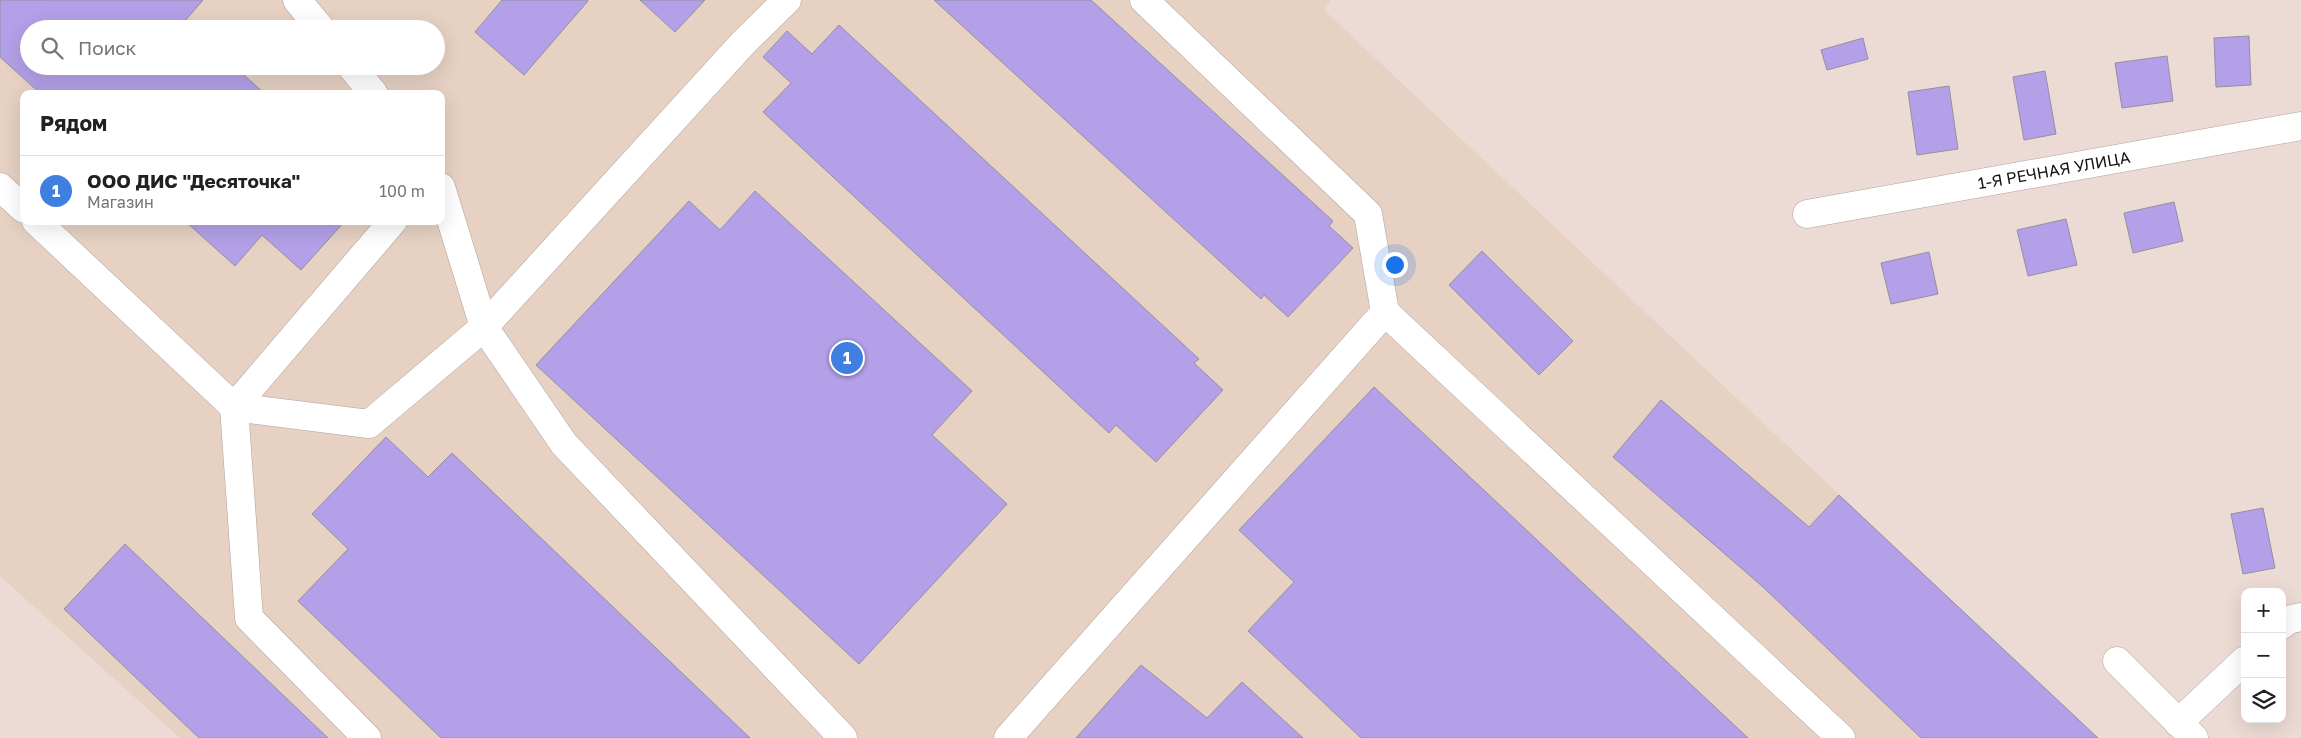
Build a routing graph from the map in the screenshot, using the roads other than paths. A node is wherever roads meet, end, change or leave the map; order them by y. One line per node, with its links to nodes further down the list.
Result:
1 (297, 0): 4 (street)
2 (787, 0): 15 (street)
3 (1144, 0): 14 (street)
4 (314, 20)
5 (358, 75): 6 (street)
6 (371, 90)
7 (2301, 126): 11 (street, 1-Я РЕЧНАЯ УЛИЦА)
8 (0, 187): 10 (street)
9 (445, 200): 15 (street)
10 (20, 205)
11 (1807, 214)
12 (40, 225): 16 (street)
13 (390, 225): 16 (street)
14 (1385, 312): 22 (street); 23 (street)
15 (484, 327): 16 (street); 21 (street)
16 (234, 407): 20 (street)
17 (2117, 661): 19 (street)
18 (2241, 665): 19 (street)
19 (2186, 730)
20 (368, 738)
21 (843, 738)
22 (1008, 738)
23 (1841, 738)

